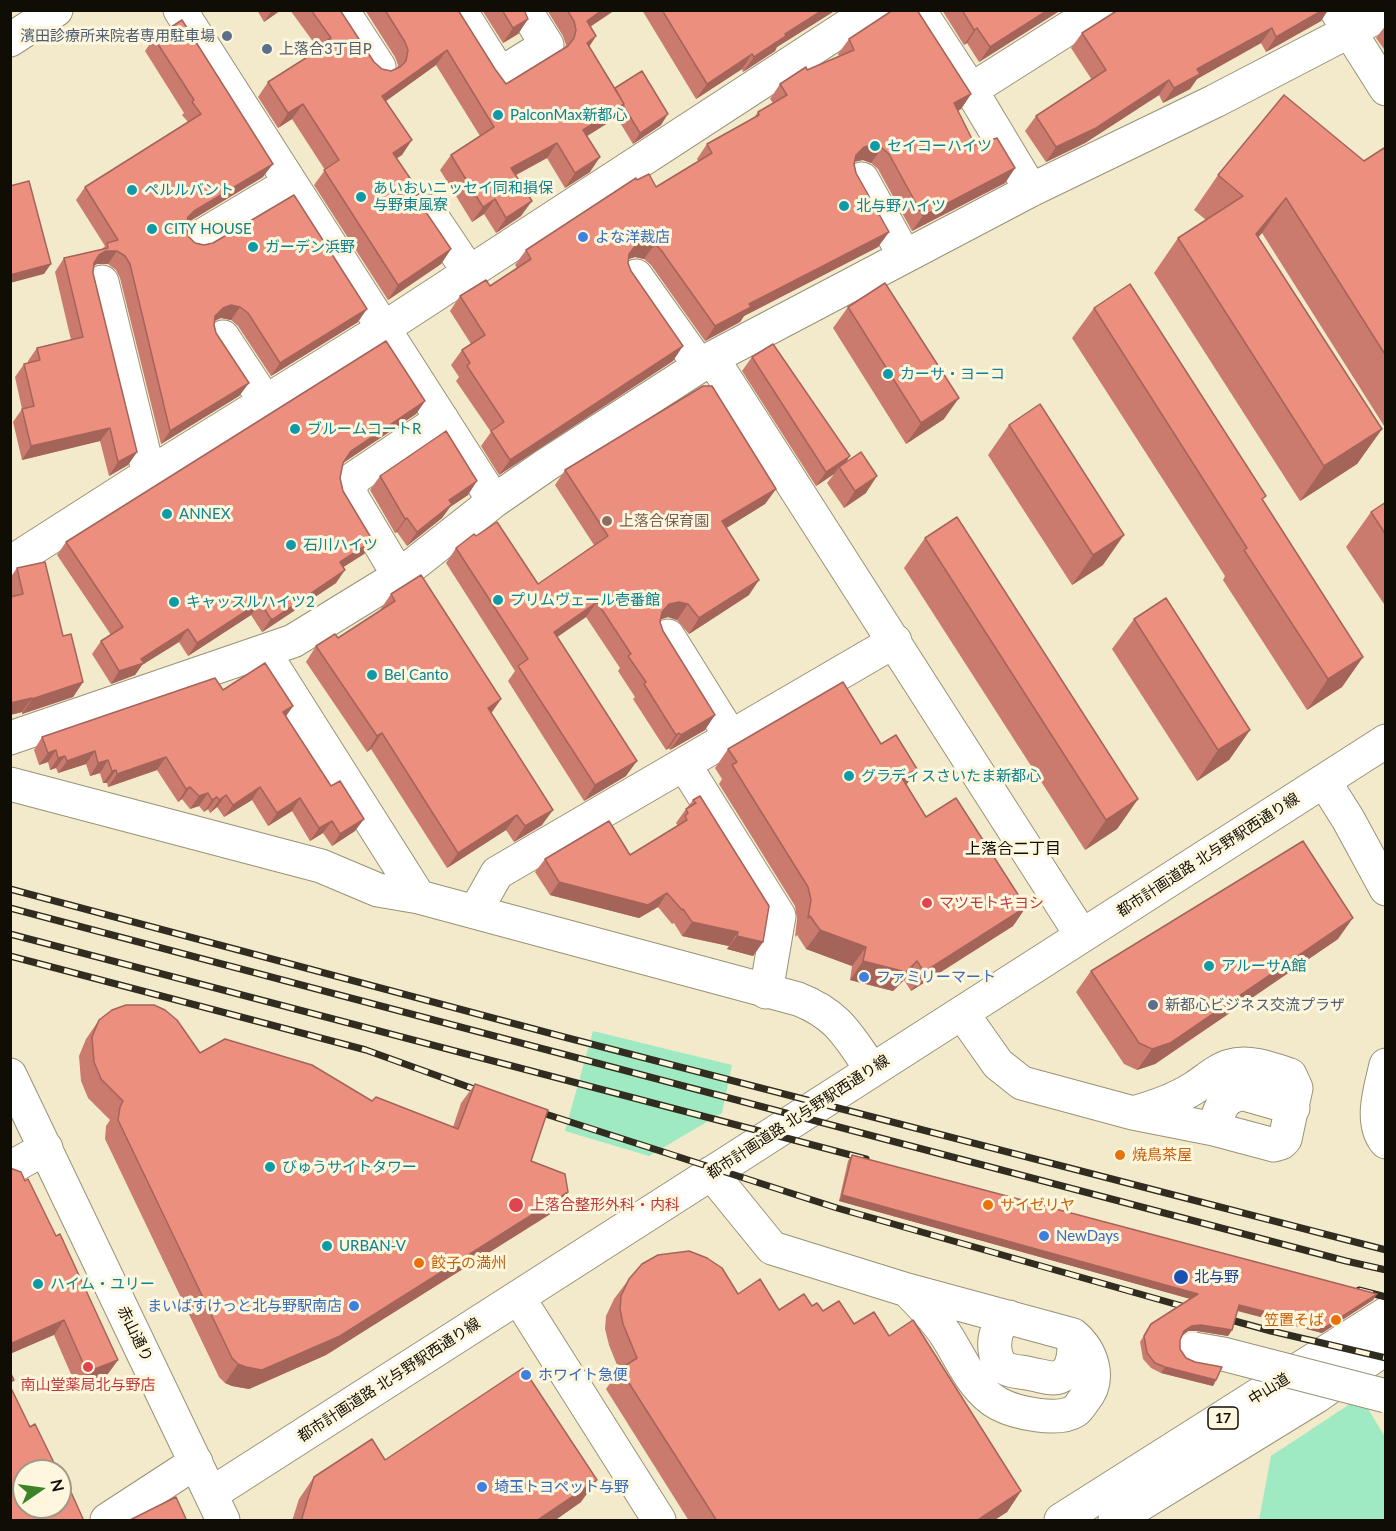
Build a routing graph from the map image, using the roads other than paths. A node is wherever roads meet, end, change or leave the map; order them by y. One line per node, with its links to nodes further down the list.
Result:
1 (180, 10): 16 (main road)
2 (342, 10): 12 (main road)
3 (460, 10): 4 (main road)
4 (525, 10)
5 (872, 10): 21 (main road)
6 (919, 10): 14 (main road)
7 (1097, 10): 14 (main road)
8 (1386, 12): 10 (main road)
9 (42, 14): 11 (main road)
10 (1342, 20): 13 (main road); 17 (main road)
11 (10, 40)
12 (379, 67)
13 (1386, 89)
14 (971, 90): 17 (main road)
15 (862, 179): 20 (main road)
16 (290, 183): 19 (main road); 24 (main road)
17 (1031, 189): 20 (main road)
18 (428, 211): 21 (main road)
19 (195, 240)
20 (904, 255): 26 (main road)
21 (469, 272): 24 (main road)
22 (636, 276): 26 (main road)
23 (102, 282): 29 (main road)
24 (384, 328): 27 (main road); 28 (main road)
25 (223, 337): 27 (main road)
26 (706, 362): 30 (main road); 34 (main road)
27 (265, 401): 29 (main road)
28 (442, 419): 30 (main road); 32 (main road)
29 (149, 474): 31 (main road)
30 (494, 501): 32 (main road)
31 (10, 563)
32 (399, 576): 35 (main road)
33 (668, 636): 36 (main road)
34 (895, 641): 36 (main road); 47 (main road)
35 (264, 652): 37 (main road); 45 (main road)
36 (731, 737): 39 (main road)
37 (10, 738)
38 (1386, 741): 40 (main road, 都市計画道路 北与野駅西通り線)
39 (684, 764): 46 (main road); 48 (main road)
40 (1324, 781): 42 (main road); 47 (main road, 都市計画道路 北与野駅西通り線)
41 (10, 784): 45 (main road)
42 (1348, 819): 43 (main road); 44 (main road)
43 (1386, 861)
44 (1386, 889)
45 (419, 897): 46 (main road)
46 (475, 912): 48 (main road)
47 (1082, 936): 49 (main road, 都市計画道路 北与野駅西通り線)
48 (766, 992): 50 (main road)
49 (962, 1012): 50 (main road, 都市計画道路 北与野駅西通り線); 53 (main road)
50 (872, 1070): 57 (main road, 都市計画道路 北与野駅西通り線)
51 (1385, 1070): 54 (main road)
52 (10, 1075): 55 (main road, 赤山通り)
53 (1133, 1113): 53 (main road)
54 (1386, 1142)
55 (46, 1149): 56 (main road); 66 (main road, 赤山通り)
56 (10, 1168)
57 (711, 1173): 58 (main road); 59 (main road, 都市計画道路 北与野駅西通り線)
58 (907, 1290): 61 (main road); 62 (main road)
59 (518, 1297): 67 (main road, 都市計画道路 北与野駅西通り線); 69 (main road)
60 (1386, 1314): 64 (main road, 中山道 / 17)
61 (1009, 1317): 62 (main road); 62 (main road)
62 (1073, 1335)
63 (1194, 1349): 65 (main road, bridge)
64 (1366, 1349): 65 (main road); 70 (main road, 中山道 / 17); 71 (main road, 中山道 / 17)
65 (1386, 1396)
66 (196, 1462): 67 (main road, 赤山通り); 68 (main road)
67 (217, 1507)
68 (106, 1521)
69 (659, 1521)
70 (1061, 1521)
71 (1115, 1521)

